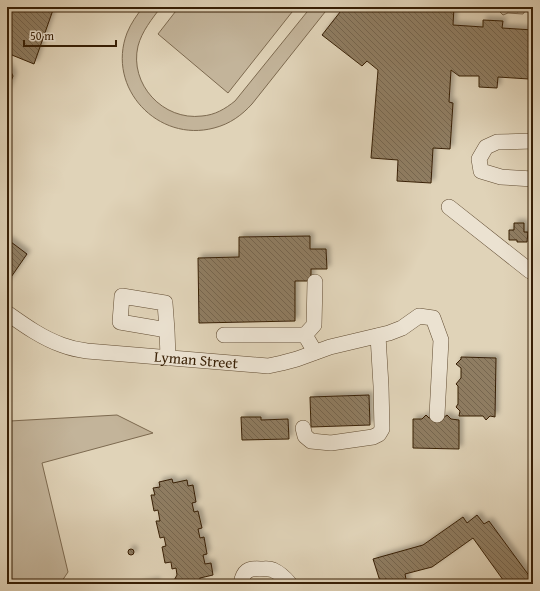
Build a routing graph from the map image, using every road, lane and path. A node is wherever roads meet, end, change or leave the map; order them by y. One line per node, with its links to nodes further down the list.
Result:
1 (533, 141): 2 (street)
2 (533, 179)
3 (449, 207): 4 (street)
4 (533, 272)
5 (315, 282): 9 (street)
6 (7, 313): 12 (street, Lyman Street)
7 (167, 330): 12 (street)
8 (224, 335): 9 (street)
9 (305, 335): 11 (street)
10 (384, 335): 11 (street, Lyman Street); 13 (street, Lyman Street); 14 (street)
11 (316, 352): 12 (street, Lyman Street)
12 (168, 358)
13 (437, 415)
14 (303, 428)
15 (241, 584): 16 (street)
16 (290, 584)

